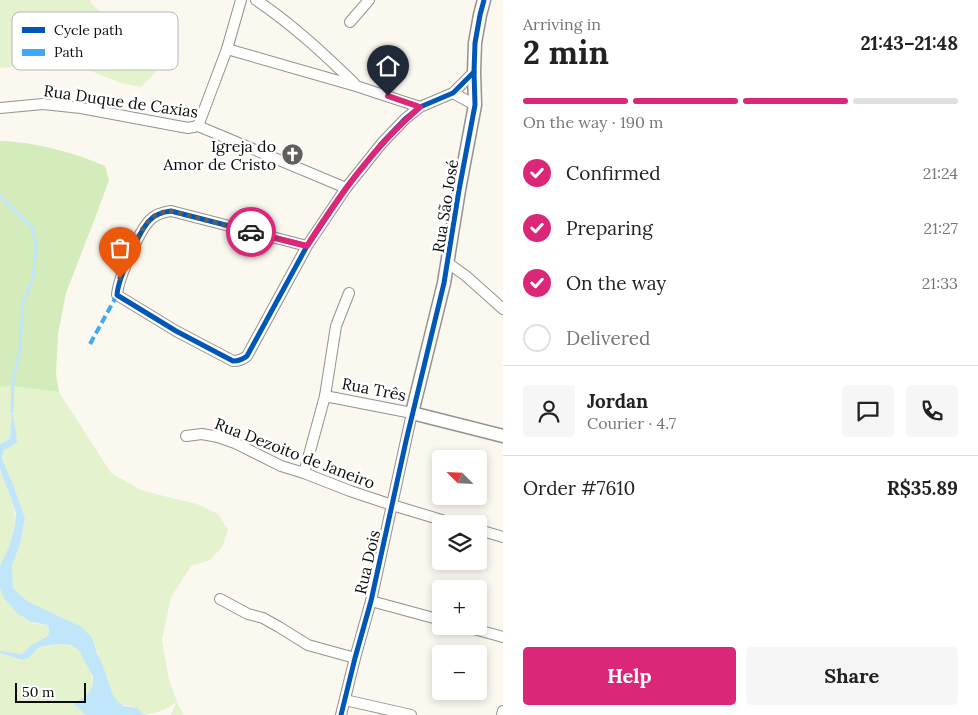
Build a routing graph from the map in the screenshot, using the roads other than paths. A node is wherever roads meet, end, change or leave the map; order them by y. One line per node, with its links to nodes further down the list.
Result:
1 (240, 0): 6 (street)
2 (256, 0): 8 (street)
3 (369, 0): 5 (street)
4 (484, 0): 7 (street, Rua São José)
5 (350, 22)
6 (227, 49): 8 (street); 13 (street)
7 (474, 72): 9 (street); 10 (street, Rua São José)
8 (356, 86): 11 (street)
9 (453, 93): 10 (street); 11 (street)
10 (475, 105): 16 (street, Rua São José)
11 (420, 107): 14 (street)
12 (0, 108): 13 (street, Rua Duque de Caxias)
13 (198, 126): 14 (street, Rua Duque de Caxias)
14 (346, 188): 15 (street)
15 (307, 246): 15 (street)
16 (448, 263): 18 (street); 20 (street, Rua São José)
17 (349, 293): 19 (street)
18 (503, 308)
19 (325, 396): 20 (street, Rua Três); 23 (street)
20 (412, 413): 22 (street, Rua Três); 24 (street, Rua Dois)
21 (186, 436): 23 (street, Rua Dezoito de Janeiro)
22 (503, 436)
23 (304, 473): 24 (street, Rua Dezoito de Janeiro)
24 (392, 505): 25 (street, Rua Dezoito de Janeiro); 29 (street, Rua Dois)
25 (432, 517)
26 (487, 532): 27 (street)
27 (503, 537)
28 (220, 599): 33 (street)
29 (371, 601): 30 (street); 33 (street, Rua Dois)
30 (432, 618)
31 (487, 633): 32 (street)
32 (503, 637)
33 (355, 658): 34 (street, Rua Dois)
34 (345, 700): 36 (street, Rua Dois); 37 (street)
35 (503, 711): 38 (street)
36 (341, 715)
37 (411, 715)
38 (502, 715)

